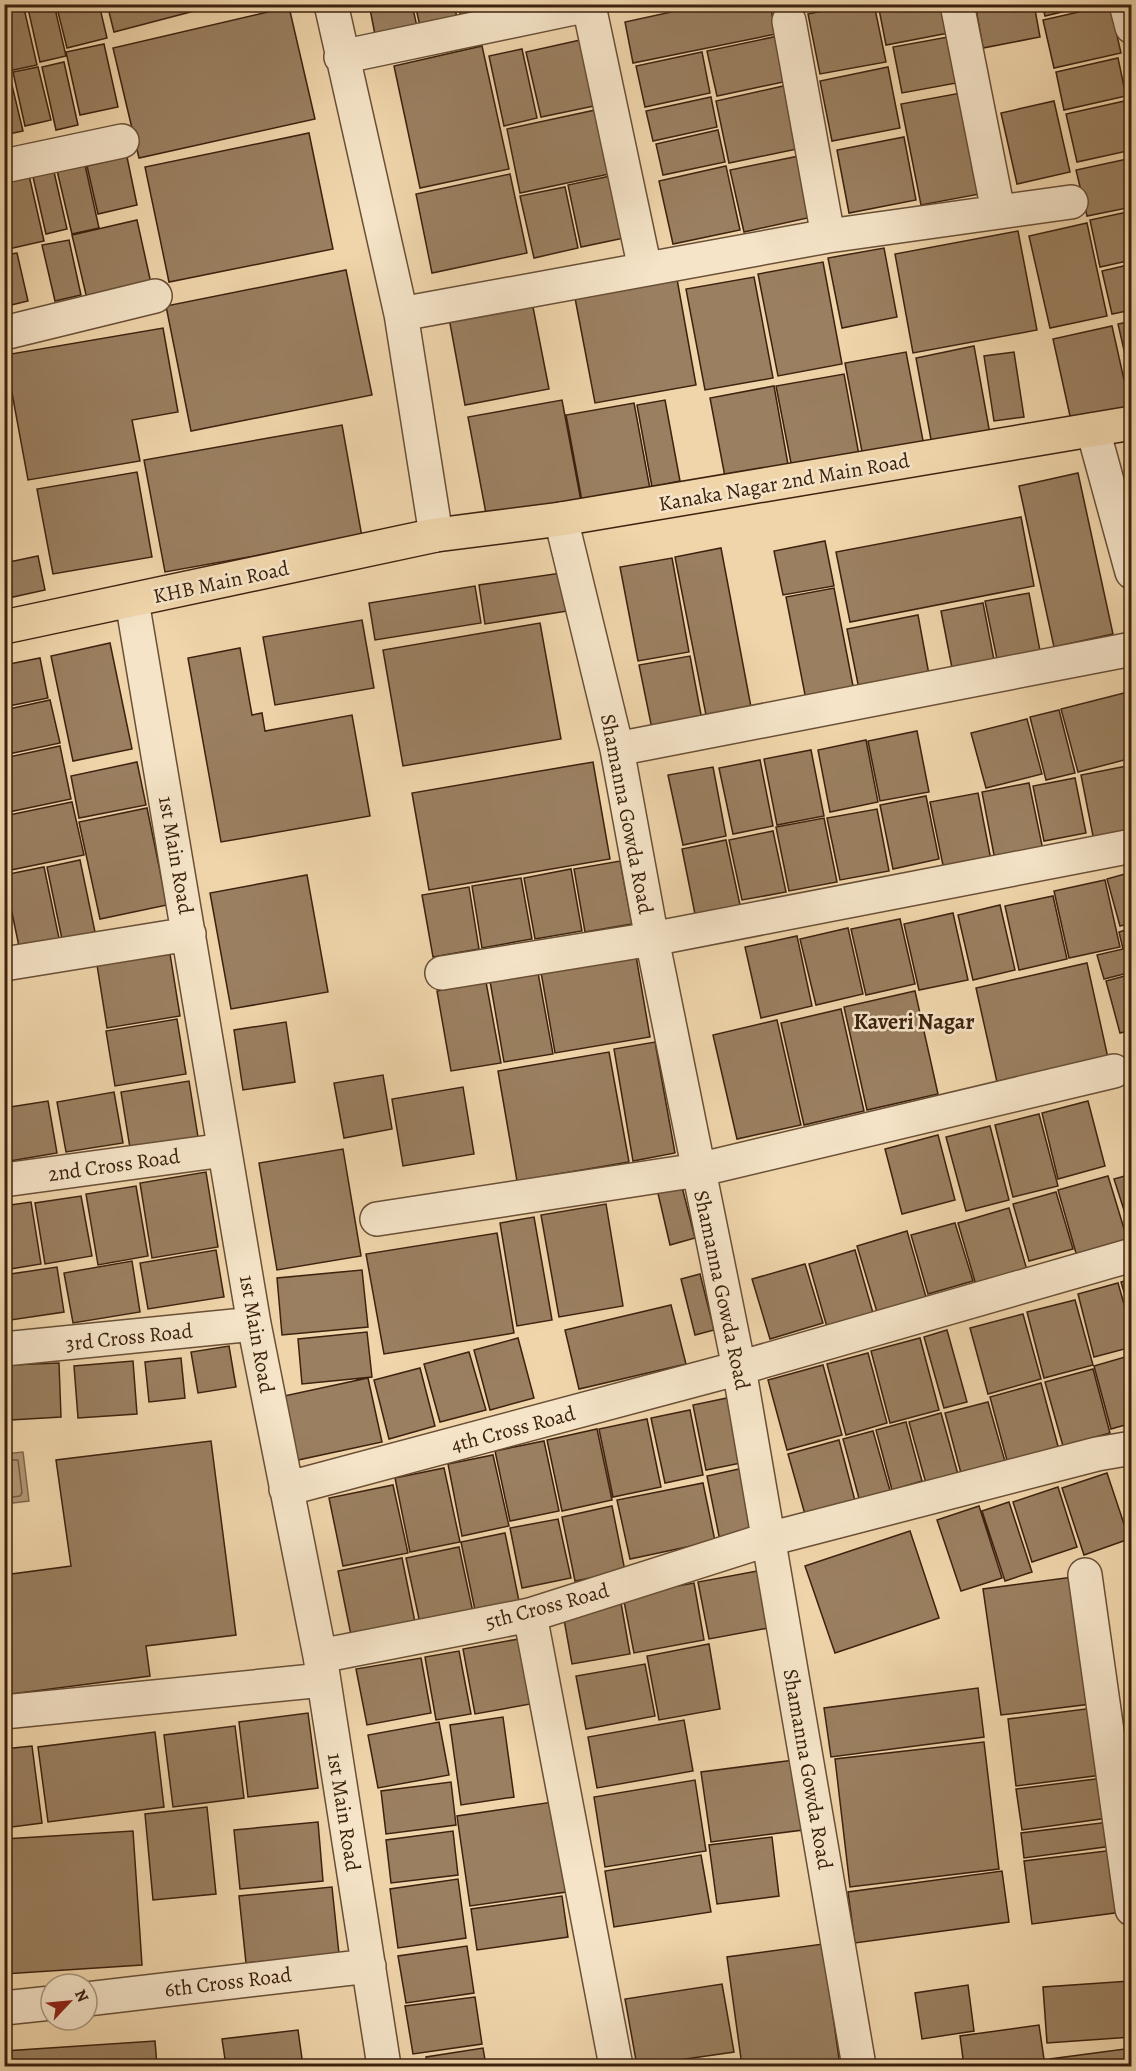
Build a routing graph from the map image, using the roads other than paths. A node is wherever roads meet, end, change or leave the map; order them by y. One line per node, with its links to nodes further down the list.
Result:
1 (331, 4): 7 (street)
2 (957, 4): 11 (street)
3 (1126, 4): 6 (street)
4 (591, 5): 7 (street); 13 (street)
5 (789, 21): 12 (street)
6 (1131, 27)
7 (341, 57): 15 (street)
8 (122, 141): 9 (street)
9 (4, 166)
10 (1071, 202): 11 (street)
11 (998, 211): 12 (street)
12 (828, 236): 13 (street)
13 (645, 269): 15 (street)
14 (155, 296): 16 (street)
15 (401, 314): 20 (street)
16 (4, 333)
17 (1131, 423): 18 (main road, Kanaka Nagar 2nd Main Road)
18 (1093, 430): 19 (main road, Kanaka Nagar 2nd Main Road); 21 (street)
19 (561, 519): 20 (main road, Kanaka Nagar 2nd Main Road); 25 (street, Shamanna Gowda Road)
20 (436, 535): 22 (main road, KHB Main Road)
21 (1131, 572)
22 (132, 601): 23 (main road, KHB Main Road); 27 (street, 1st Main Road)
23 (4, 627)
24 (1131, 649): 25 (street)
25 (616, 749): 28 (street, Shamanna Gowda Road)
26 (1131, 846): 28 (street)
27 (189, 934): 29 (street); 32 (street, 1st Main Road)
28 (652, 939): 30 (street); 33 (street, Shamanna Gowda Road)
29 (9, 963)
30 (442, 972)
31 (1114, 1071): 33 (street)
32 (224, 1150): 34 (street, 2nd Cross Road); 37 (street, 1st Main Road)
33 (698, 1170): 35 (street); 39 (street, Shamanna Gowda Road)
34 (4, 1180)
35 (376, 1219)
36 (1131, 1255): 39 (street, 4th Cross Road)
37 (254, 1324): 38 (street, 3rd Cross Road); 41 (street, 1st Main Road)
38 (4, 1349)
39 (739, 1368): 41 (street, 4th Cross Road); 42 (street, Shamanna Gowda Road)
40 (1131, 1448): 42 (street, 5th Cross Road)
41 (286, 1489): 45 (street, 1st Main Road)
42 (769, 1539): 44 (street, 5th Cross Road); 54 (street, Shamanna Gowda Road)
43 (1085, 1575): 47 (street)
44 (530, 1615): 45 (street, 5th Cross Road); 53 (street)
45 (322, 1668): 46 (street, 5th Cross Road); 48 (street, 1st Main Road)
46 (4, 1712)
47 (1131, 1909)
48 (369, 1966): 49 (street, 6th Cross Road); 52 (street, 1st Main Road)
49 (99, 1998)
50 (39, 2004): 51 (street)
51 (4, 2008)
52 (384, 2067)
53 (616, 2067)
54 (858, 2067)

